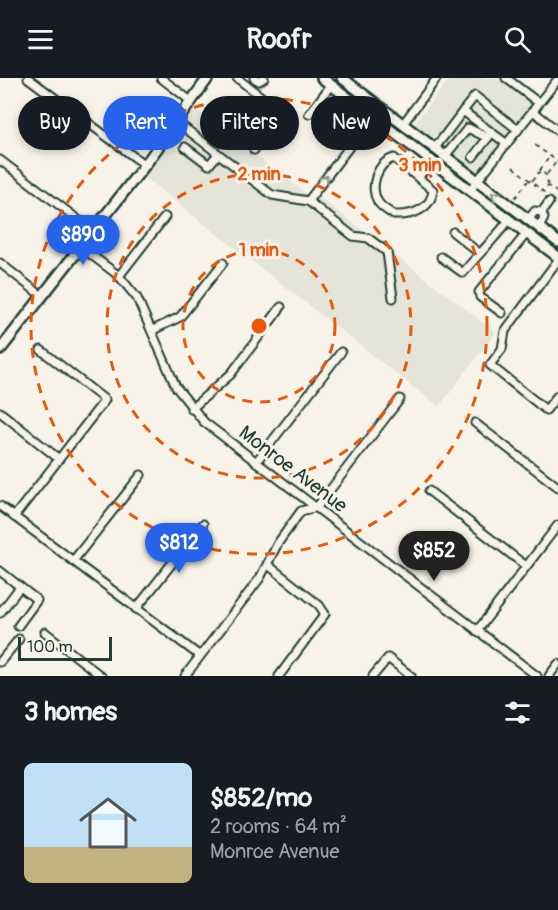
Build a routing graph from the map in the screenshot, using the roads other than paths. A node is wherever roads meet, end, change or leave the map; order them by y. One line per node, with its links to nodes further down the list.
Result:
1 (28, 78): 37 (street)
2 (161, 78): 15 (street)
3 (208, 78): 15 (main road)
4 (237, 78): 13 (street)
5 (254, 78): 6 (street)
6 (264, 78)
7 (322, 78): 12 (main road)
8 (343, 78): 21 (main road)
9 (437, 78): 21 (street)
10 (506, 78): 16 (street)
11 (558, 79): 16 (street)
12 (331, 85): 14 (main road); 20 (street)
13 (260, 96)
14 (345, 96)
15 (192, 102): 17 (main road)
16 (539, 103): 19 (street)
17 (188, 107)
18 (463, 111): 22 (street); 26 (street); 28 (street)
19 (533, 111): 22 (street); 25 (street)
20 (309, 114)
21 (403, 124): 28 (main road)
22 (518, 130): 27 (street)
23 (188, 131): 32 (street)
24 (391, 131): 35 (main road)
25 (558, 131)
26 (490, 135): 27 (street); 33 (street); 34 (street)
27 (507, 144): 39 (street)
28 (435, 148): 33 (main road)
29 (188, 149): 32 (street)
30 (156, 150): 37 (main road)
31 (347, 150): 41 (street, one-way to 31)
32 (218, 154): 41 (street)
33 (445, 156): 39 (main road)
34 (473, 157)
35 (429, 159): 38 (street); 40 (main road)
36 (0, 160): 48 (street)
37 (145, 165): 48 (main road)
38 (417, 176): 38 (street)
39 (478, 182): 40 (street); 46 (main road, one-way to 39)
40 (470, 190): 45 (main road)
41 (308, 201): 60 (street)
42 (549, 202): 43 (street)
43 (542, 212): 46 (street); 47 (street)
44 (165, 217): 58 (street)
45 (509, 220): 50 (main road); 53 (street)
46 (528, 220): 47 (main road)
47 (539, 228): 51 (main road)
48 (93, 231): 52 (main road)
49 (453, 232): 53 (street)
50 (526, 234): 55 (main road); 62 (street)
51 (558, 242)
52 (81, 247): 58 (street, Monroe Avenue); 59 (main road)
53 (479, 253): 54 (street)
54 (441, 257)
55 (558, 259): 67 (street)
56 (0, 263): 59 (street)
57 (223, 263): 63 (street)
58 (118, 276): 63 (street, Monroe Avenue)
59 (42, 296): 64 (main road)
60 (393, 298)
61 (281, 308): 69 (street)
62 (502, 313)
63 (153, 330): 69 (street, Monroe Avenue)
64 (0, 350)
65 (41, 350): 72 (street)
66 (341, 352): 73 (street)
67 (558, 395)
68 (400, 399): 78 (street)
69 (191, 409): 73 (street, Monroe Avenue)
70 (0, 412): 72 (street)
71 (475, 423): 75 (street)
72 (59, 459): 79 (street)
73 (256, 462): 78 (street, Monroe Avenue)
74 (141, 476): 82 (street)
75 (558, 487)
76 (429, 491): 84 (street)
77 (0, 506): 79 (street)
78 (316, 507): 83 (street); 90 (street, Monroe Avenue)
79 (14, 517): 82 (street)
80 (202, 524): 87 (street)
81 (558, 525): 84 (street)
82 (73, 561): 87 (street)
83 (268, 565): 93 (street); 98 (street)
84 (526, 566): 90 (street)
85 (0, 571): 86 (street)
86 (20, 586): 88 (street); 89 (street)
87 (136, 609): 93 (street)
88 (0, 613)
89 (18, 626)
90 (477, 631): 101 (street, Monroe Avenue)
91 (45, 632): 96 (street)
92 (19, 639): 94 (street)
93 (200, 656): 97 (street)
94 (0, 662)
95 (558, 664): 102 (street)
96 (101, 676)
97 (184, 676)
98 (279, 676)
99 (373, 676): 100 (street)
100 (411, 676)
101 (537, 676)
102 (549, 676)

